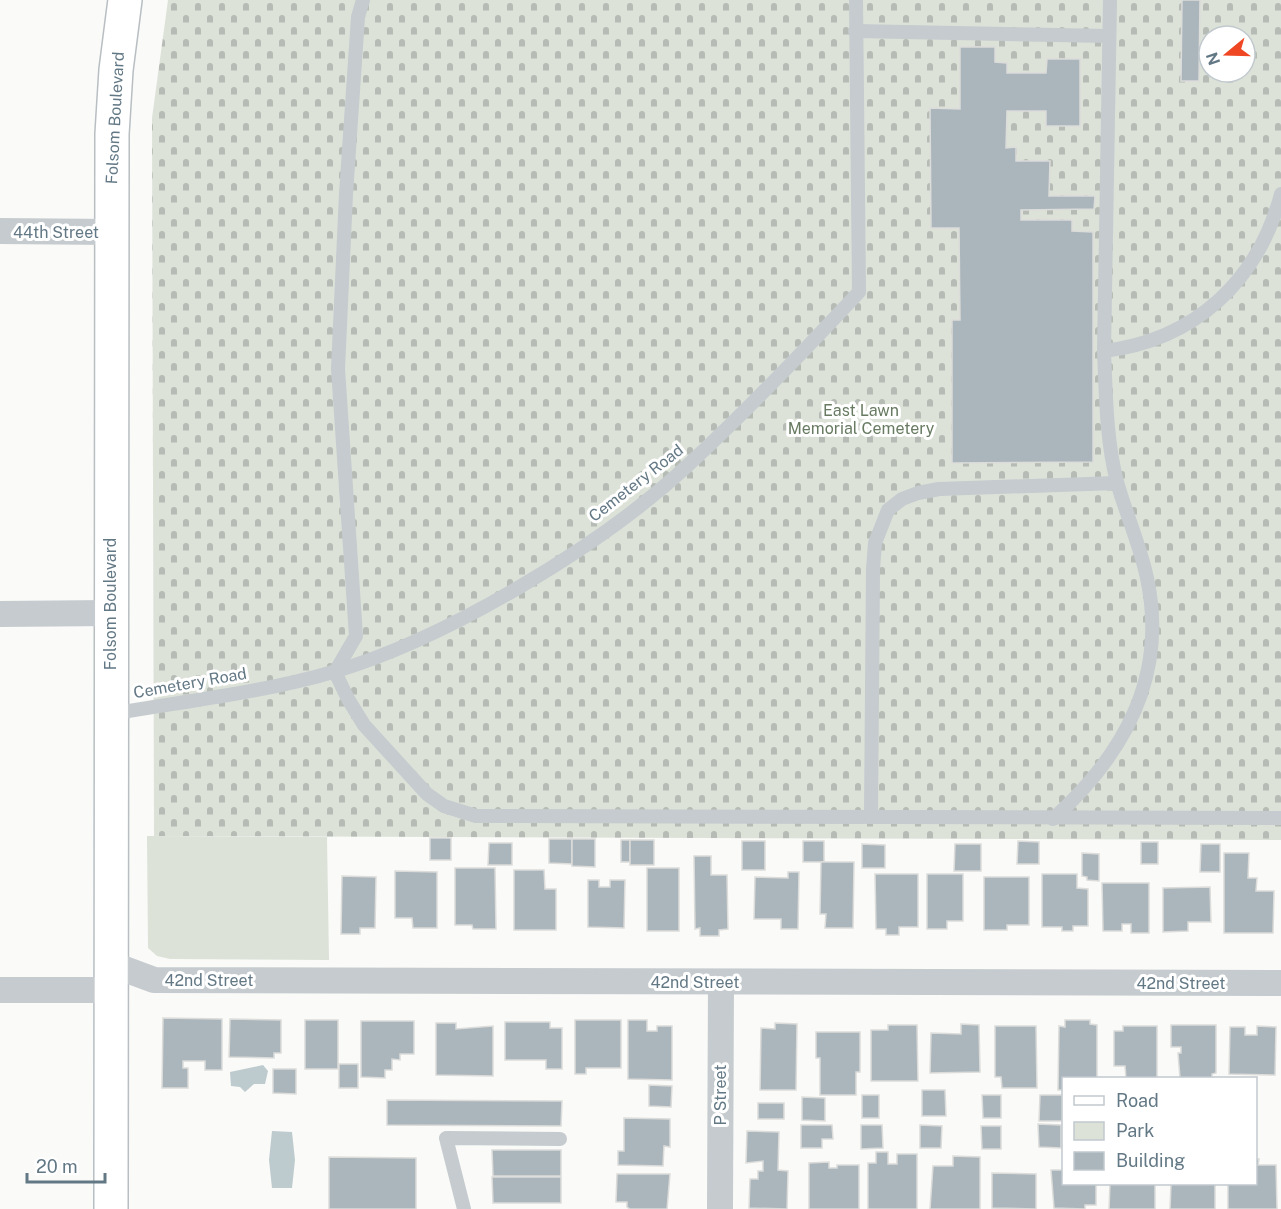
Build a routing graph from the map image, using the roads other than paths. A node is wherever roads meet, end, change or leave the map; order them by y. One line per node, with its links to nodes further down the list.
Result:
1 (124, 0): 9 (main road, Folsom Boulevard)
2 (363, 0): 14 (lane)
3 (855, 0): 5 (lane, Cemetery Road)
4 (1110, 0): 6 (lane)
5 (855, 31): 6 (lane); 14 (lane, Cemetery Road)
6 (1109, 36): 10 (lane)
7 (1281, 194): 10 (lane)
8 (0, 231): 9 (street, 44th Street)
9 (112, 232): 13 (main road, Folsom Boulevard)
10 (1104, 351): 11 (lane)
11 (1117, 483): 16 (lane); 18 (lane)
12 (0, 614): 13 (street)
13 (110, 614): 15 (main road, Folsom Boulevard)
14 (335, 672): 15 (lane, Cemetery Road); 16 (lane)
15 (111, 714): 19 (main road, Folsom Boulevard)
16 (871, 817): 18 (lane)
17 (1281, 818): 18 (lane)
18 (1053, 819)
19 (111, 977): 20 (street, 42nd Street); 22 (street, 42nd Street); 24 (main road, Folsom Boulevard)
20 (720, 982): 21 (street, 42nd Street); 26 (street, P Street)
21 (1281, 983)
22 (0, 990)
23 (560, 1138): 25 (lane)
24 (111, 1209)
25 (464, 1209)
26 (720, 1209)

